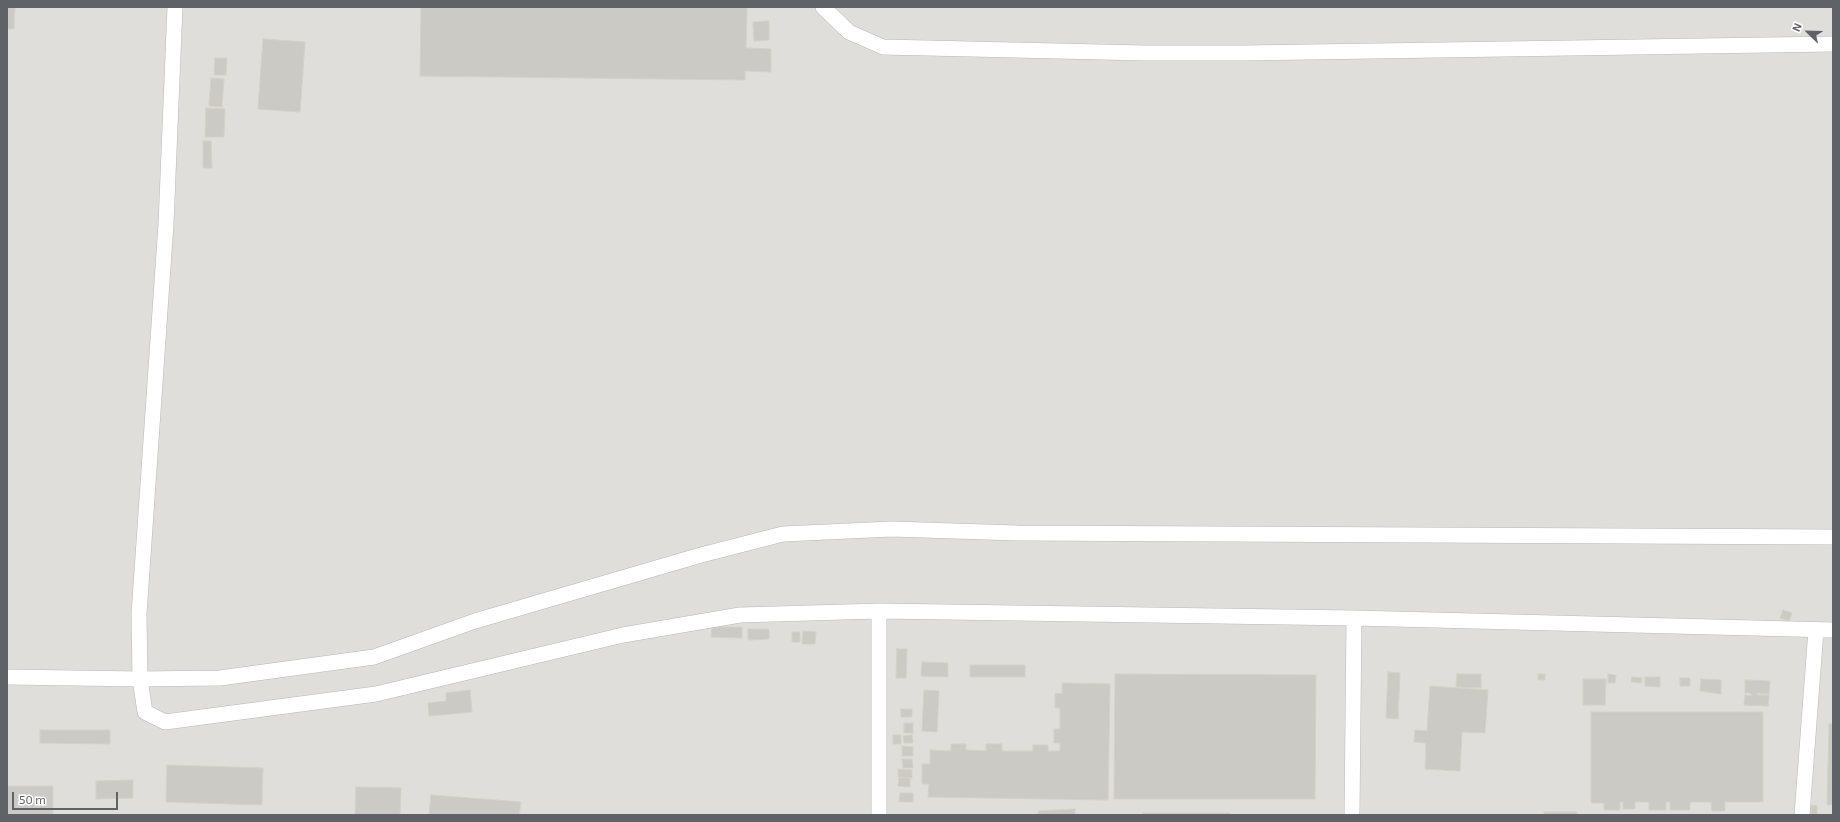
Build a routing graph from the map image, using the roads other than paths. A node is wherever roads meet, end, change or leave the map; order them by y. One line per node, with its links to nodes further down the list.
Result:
1 (174, 7): 10 (street)
2 (823, 7): 3 (street)
3 (1833, 44)
4 (1833, 537): 10 (street)
5 (879, 610): 6 (street); 10 (street); 11 (street)
6 (1354, 618): 7 (street); 12 (street)
7 (1816, 630): 8 (street); 13 (street)
8 (1833, 630)
9 (7, 677): 10 (street)
10 (140, 679)
11 (880, 815)
12 (1352, 815)
13 (1802, 815)

